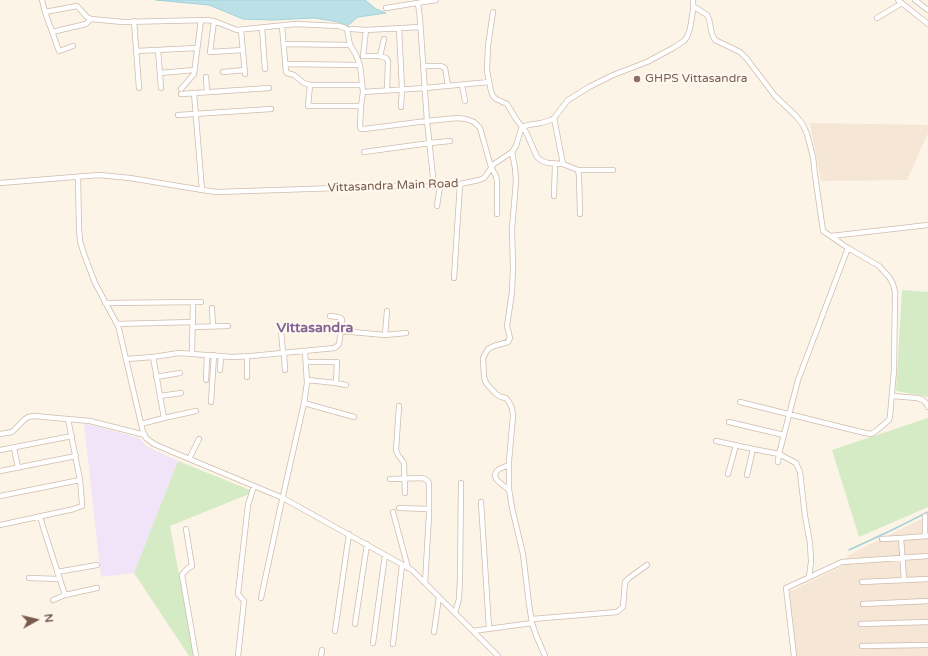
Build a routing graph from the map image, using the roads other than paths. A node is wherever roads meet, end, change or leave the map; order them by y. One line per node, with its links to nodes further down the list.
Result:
1 (42, 0): 10 (street)
2 (436, 0): 6 (street)
3 (693, 0): 7 (street)
4 (915, 0): 9 (street)
5 (900, 2): 12 (street); 17 (street)
6 (418, 3): 8 (street); 19 (street)
7 (693, 6): 63 (street); 86 (street)
8 (386, 8)
9 (928, 10)
10 (45, 12): 13 (street); 25 (street)
11 (493, 12): 43 (street)
12 (877, 18)
13 (91, 19): 15 (street); 25 (street)
14 (201, 20): 15 (street); 16 (street); 30 (street)
15 (134, 21): 33 (street)
16 (214, 21): 23 (street); 32 (street)
17 (928, 24)
18 (282, 26): 20 (street); 27 (street); 28 (street)
19 (420, 27): 21 (street); 37 (street)
20 (262, 28): 23 (street); 38 (street)
21 (399, 28): 24 (street); 53 (street)
22 (351, 29): 24 (street)
23 (241, 30): 32 (street)
24 (366, 30): 34 (street)
25 (52, 32): 29 (street)
26 (384, 39): 34 (street)
27 (284, 44): 28 (street); 35 (street)
28 (350, 45): 36 (street)
29 (73, 46)
30 (197, 48): 31 (street); 39 (street)
31 (158, 50): 33 (street); 41 (street)
32 (243, 50): 40 (street)
33 (136, 51): 48 (street)
34 (380, 56): 52 (street)
35 (285, 64): 36 (street); 44 (street)
36 (360, 65): 45 (street)
37 (423, 66): 47 (street); 51 (street)
38 (265, 69)
39 (194, 70): 41 (street); 56 (street)
40 (223, 72)
41 (160, 73): 49 (street)
42 (206, 77): 54 (street)
43 (489, 82): 46 (street); 65 (street)
44 (310, 85): 45 (street); 58 (street)
45 (362, 85): 55 (street)
46 (462, 85): 47 (street); 57 (street)
47 (448, 86): 51 (street)
48 (139, 88)
49 (161, 88)
50 (269, 88): 54 (street)
51 (425, 88): 53 (street); 64 (street)
52 (387, 90): 53 (street); 55 (street)
53 (402, 90): 59 (street)
54 (207, 92): 56 (street)
55 (363, 92): 58 (street)
56 (194, 93): 61 (street)
57 (465, 101)
58 (361, 106): 64 (street)
59 (402, 107)
60 (271, 109): 61 (street)
61 (196, 114): 62 (street); 80 (street)
62 (178, 115)
63 (554, 118): 65 (street); 71 (street)
64 (428, 121): 67 (street); 72 (street)
65 (522, 127): 69 (street); 70 (street)
66 (450, 142): 67 (street)
67 (430, 143): 68 (street); 78 (street)
68 (364, 152)
69 (512, 152): 72 (street, Vittasandra Main Road); 151 (street)
70 (555, 164): 71 (street); 81 (street)
71 (563, 164): 73 (street)
72 (492, 167): 77 (street, Vittasandra Main Road); 83 (street)
73 (578, 170): 74 (street); 84 (street)
74 (613, 170)
75 (78, 177): 76 (street, Vittasandra Main Road); 80 (street, Vittasandra Main Road); 91 (street)
76 (0, 183)
77 (460, 184): 79 (street, Vittasandra Main Road); 88 (street)
78 (434, 186): 79 (street, Vittasandra Main Road); 80 (street, Vittasandra Main Road)
79 (440, 186): 82 (street)
80 (202, 190)
81 (554, 196)
82 (437, 206)
83 (497, 214)
84 (580, 214)
85 (928, 225): 86 (street)
86 (831, 236): 87 (street)
87 (848, 248): 124 (street); 131 (street)
88 (454, 278)
89 (193, 302): 90 (street); 91 (street); 96 (street)
90 (201, 302)
91 (105, 303): 95 (street)
92 (212, 308): 97 (street)
93 (387, 310): 102 (street)
94 (330, 316): 100 (street)
95 (117, 324): 96 (street); 111 (street)
96 (193, 324): 97 (street); 105 (street)
97 (213, 326): 98 (street)
98 (228, 326)
99 (281, 331): 104 (street)
100 (341, 331): 102 (street); 103 (street)
101 (406, 333): 102 (street)
102 (385, 335)
103 (305, 351): 104 (street); 112 (street)
104 (284, 353): 109 (street); 114 (street)
105 (192, 354): 106 (street); 110 (street)
106 (207, 355): 107 (street); 118 (street)
107 (214, 355): 108 (street); 125 (street)
108 (221, 356): 109 (street); 113 (street)
109 (247, 356): 117 (street)
110 (153, 357): 111 (street); 116 (street)
111 (126, 359): 136 (street)
112 (306, 362): 119 (street); 120 (street)
113 (220, 370)
114 (285, 370)
115 (180, 373): 116 (street)
116 (156, 376): 123 (street)
117 (247, 377)
118 (206, 380)
119 (307, 380): 120 (street); 127 (street)
120 (336, 383): 121 (street)
121 (346, 385)
122 (181, 393): 123 (street)
123 (160, 396): 133 (street)
124 (892, 396): 129 (street); 131 (street)
125 (211, 402)
126 (740, 402): 131 (street)
127 (304, 403): 132 (street); 164 (street)
128 (399, 406): 156 (street)
129 (928, 407)
130 (196, 411): 133 (street)
131 (789, 414): 139 (street)
132 (354, 417)
133 (164, 418): 136 (street)
134 (68, 419): 137 (street); 138 (street); 140 (street)
135 (729, 422): 139 (street)
136 (141, 424): 138 (street)
137 (0, 434)
138 (144, 435): 149 (street)
139 (784, 435): 147 (street)
140 (72, 436): 144 (street); 148 (street)
141 (199, 439): 149 (street)
142 (716, 440): 143 (street)
143 (736, 445): 145 (street); 154 (street)
144 (14, 448): 146 (street); 152 (street)
145 (753, 449): 147 (street); 155 (street)
146 (0, 450)
147 (779, 454): 150 (street); 186 (street)
148 (76, 456): 152 (street); 158 (street)
149 (189, 459): 160 (street)
150 (778, 462)
151 (509, 465): 161 (street); 161 (street)
152 (18, 468): 153 (street)
153 (0, 471)
154 (728, 474)
155 (747, 475)
156 (405, 478): 157 (street); 162 (street); 167 (street)
157 (390, 479)
158 (80, 480): 163 (street); 169 (street)
159 (461, 483): 200 (street)
160 (254, 486): 164 (street); 215 (street)
161 (509, 490): 201 (street)
162 (405, 493)
163 (0, 496)
164 (283, 498): 173 (street); 196 (street)
165 (481, 502): 205 (street)
166 (399, 508): 167 (street)
167 (429, 509): 192 (street)
168 (393, 512): 184 (street)
169 (40, 516): 171 (street); 185 (street)
170 (925, 516): 174 (street)
171 (0, 525)
172 (186, 529): 214 (street)
173 (349, 534): 177 (street); 206 (street)
174 (927, 536): 175 (street)
175 (901, 538): 176 (street); 180 (street)
176 (882, 539)
177 (366, 544): 178 (street); 203 (street)
178 (385, 555): 182 (street); 209 (street)
179 (928, 556): 180 (street)
180 (902, 558): 186 (street); 190 (street)
181 (97, 565): 185 (street)
182 (402, 565): 184 (street); 210 (street)
183 (647, 565): 201 (street)
184 (408, 568): 192 (street)
185 (57, 572): 188 (street)
186 (809, 577): 219 (street)
187 (29, 578): 188 (street)
188 (59, 579): 194 (street)
189 (928, 579): 190 (street)
190 (904, 580): 191 (street)
191 (862, 582)
192 (425, 583): 195 (street)
193 (97, 588): 194 (street)
194 (65, 595): 197 (street)
195 (439, 597): 200 (street); 208 (street)
196 (261, 598)
197 (53, 600)
198 (928, 601): 199 (street)
199 (863, 604)
200 (456, 613): 207 (street)
201 (532, 621): 205 (street); 218 (street)
202 (928, 622): 204 (street)
203 (355, 624)
204 (861, 624)
205 (490, 628): 207 (street)
206 (335, 631)
207 (473, 631): 217 (street)
208 (434, 632)
209 (373, 643)
210 (393, 644)
211 (928, 645): 212 (street)
212 (862, 646)
213 (322, 650): 216 (street)
214 (196, 656)
215 (238, 656)
216 (321, 656)
217 (498, 656)
218 (545, 656)
219 (794, 656)

